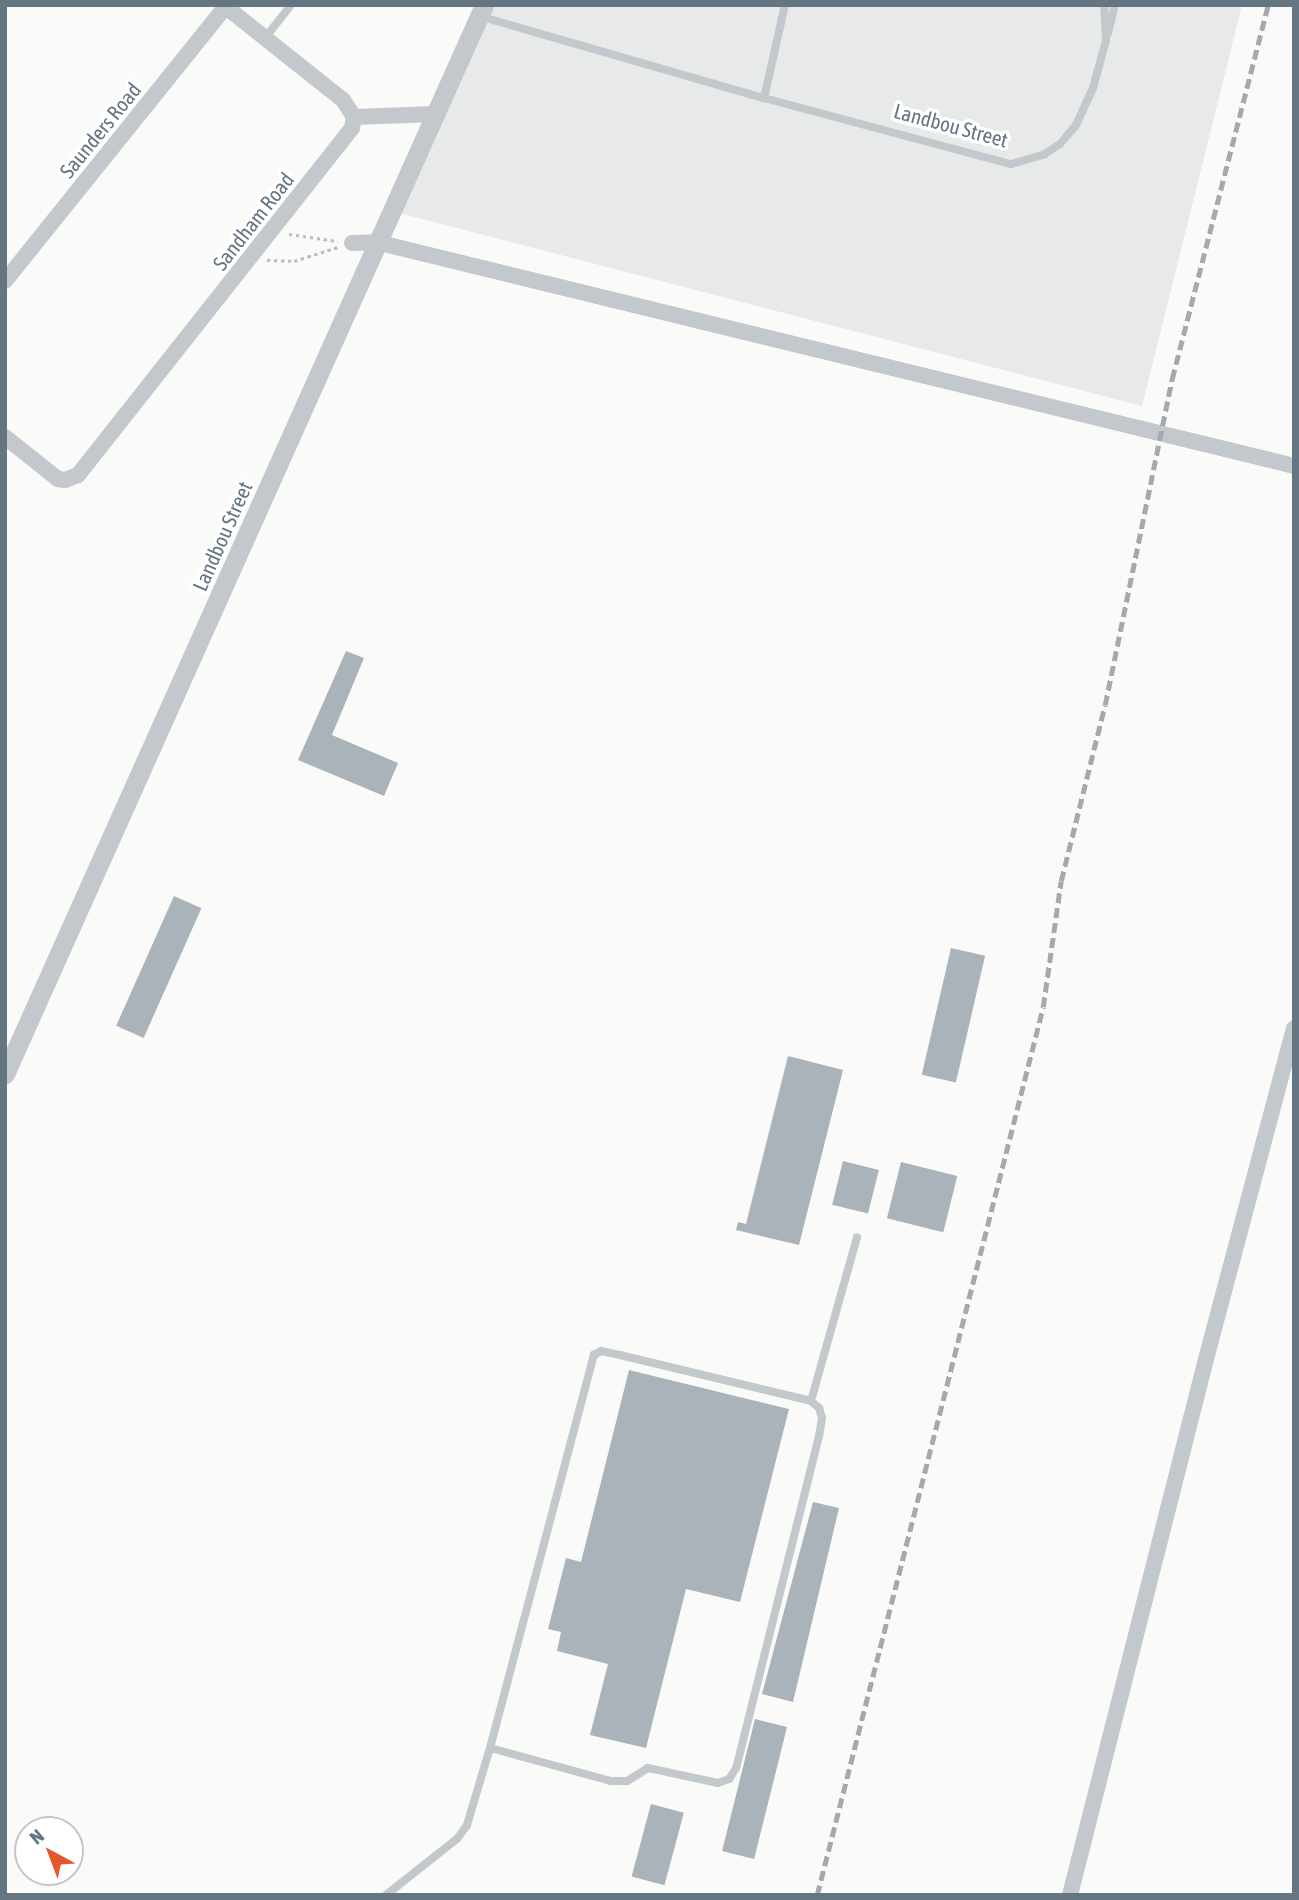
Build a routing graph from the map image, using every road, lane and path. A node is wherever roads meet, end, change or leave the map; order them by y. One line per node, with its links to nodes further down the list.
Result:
1 (291, 5): 7 (lane)
2 (785, 5): 9 (lane)
3 (1104, 5): 8 (lane, Landbou Street)
4 (1115, 5): 8 (lane)
5 (226, 6): 7 (street); 16 (street, Saunders Road)
6 (482, 10): 9 (lane, Landbou Street); 10 (street, Landbou Street)
7 (265, 38): 11 (street)
8 (1106, 40): 9 (lane, Landbou Street)
9 (764, 98)
10 (435, 114): 11 (street); 13 (street, Landbou Street)
11 (354, 117): 12 (street, Sandham Road)
12 (272, 231): 14 (path); 15 (street, Sandham Road)
13 (376, 242): 14 (street); 18 (street); 20 (street, Landbou Street)
14 (352, 243): 15 (path)
15 (253, 254): 17 (street, Sandham Road)
16 (5, 281)
17 (5, 437)
18 (1294, 467)
19 (1294, 1028): 25 (street)
20 (5, 1074)
21 (857, 1237): 22 (lane)
22 (811, 1401): 23 (lane); 23 (lane)
23 (490, 1748): 24 (lane)
24 (386, 1895)
25 (1070, 1895)

